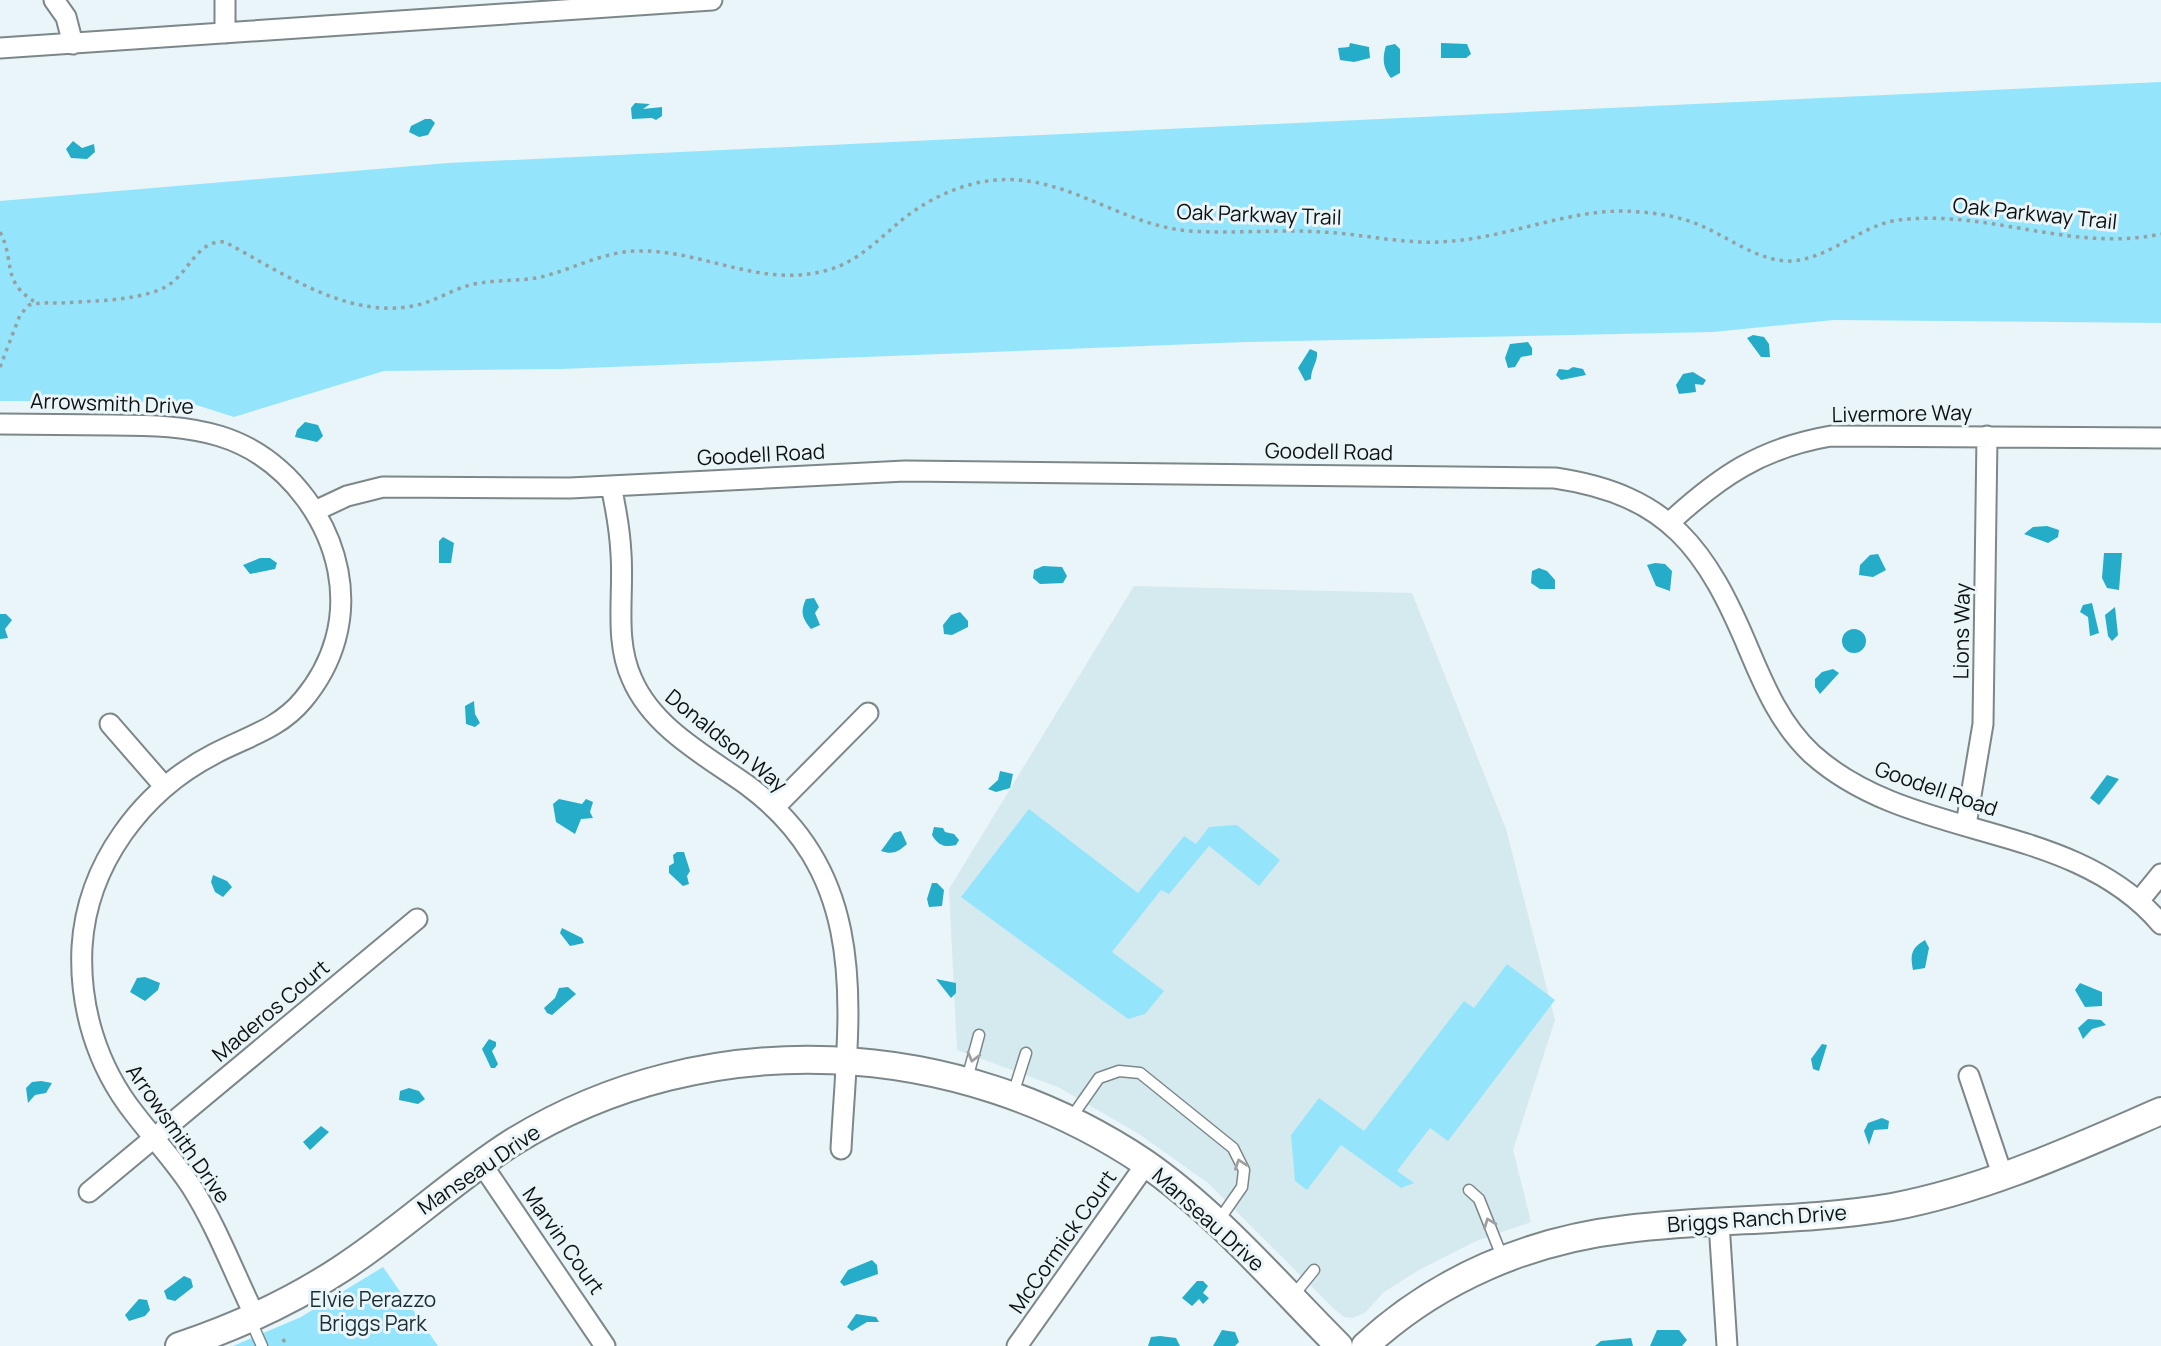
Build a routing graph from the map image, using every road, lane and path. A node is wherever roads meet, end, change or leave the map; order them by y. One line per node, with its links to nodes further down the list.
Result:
1 (54, 0): 5 (street)
2 (225, 0): 4 (street)
3 (712, 0): 4 (street)
4 (225, 33): 5 (street)
5 (73, 44): 6 (street)
6 (0, 48)
7 (0, 232): 9 (path)
8 (2161, 234): 9 (path, Oak Parkway Trail)
9 (37, 303): 10 (path)
10 (0, 367)
11 (0, 424): 15 (street, Arrowsmith Drive)
12 (1987, 436): 13 (street, Livermore Way); 16 (street, Livermore Way); 21 (street, Lions Way)
13 (2161, 438)
14 (611, 486): 15 (street, Goodell Road); 16 (street, Goodell Road); 20 (street, Donaldson Way)
15 (315, 511): 19 (street, Arrowsmith Drive)
16 (1669, 523): 21 (street, Goodell Road)
17 (868, 713): 20 (street)
18 (110, 724): 19 (street)
19 (164, 786): 34 (street, Arrowsmith Drive)
20 (774, 808): 28 (street, Donaldson Way)
21 (1966, 825): 23 (street, Goodell Road)
22 (2161, 874): 23 (street)
23 (2139, 901): 25 (street, Goodell Road)
24 (417, 919): 34 (street, Maderos Court)
25 (2161, 924)
26 (979, 1035): 30 (lane, one-way to 30)
27 (1026, 1053): 31 (lane)
28 (846, 1060): 30 (street, Manseau Drive); 35 (street, Donaldson Way); 36 (street, Manseau Drive)
29 (1969, 1076): 38 (street)
30 (967, 1079): 31 (street, Manseau Drive)
31 (1013, 1094): 33 (street, Manseau Drive)
32 (2161, 1111): 38 (street, Briggs Ranch Drive)
33 (1070, 1119): 37 (street, Manseau Drive); 41 (lane, one-way to 33)
34 (155, 1138): 40 (street, Maderos Court); 46 (street, Arrowsmith Drive)
35 (841, 1149)
36 (481, 1163): 46 (street, Manseau Drive); 51 (street, Marvin Court)
37 (1146, 1164): 41 (street, Manseau Drive); 52 (street, McCormick Court)
38 (2003, 1178): 42 (street, Briggs Ranch Drive)
39 (1469, 1190): 43 (lane, one-way to 39)
40 (89, 1192)
41 (1216, 1223): 45 (street, Manseau Drive)
42 (1719, 1223): 43 (street, Briggs Ranch Drive); 55 (street)
43 (1503, 1259): 54 (street, Briggs Ranch Drive)
44 (1314, 1270): 45 (lane)
45 (1291, 1298): 53 (street, Manseau Drive)
46 (252, 1318): 48 (street, Manseau Drive); 49 (lane)
47 (282, 1339): 50 (path)
48 (179, 1346)
49 (262, 1346)
50 (286, 1346)
51 (605, 1346)
52 (1017, 1346)
53 (1339, 1346)
54 (1365, 1346)
55 (1727, 1346)

